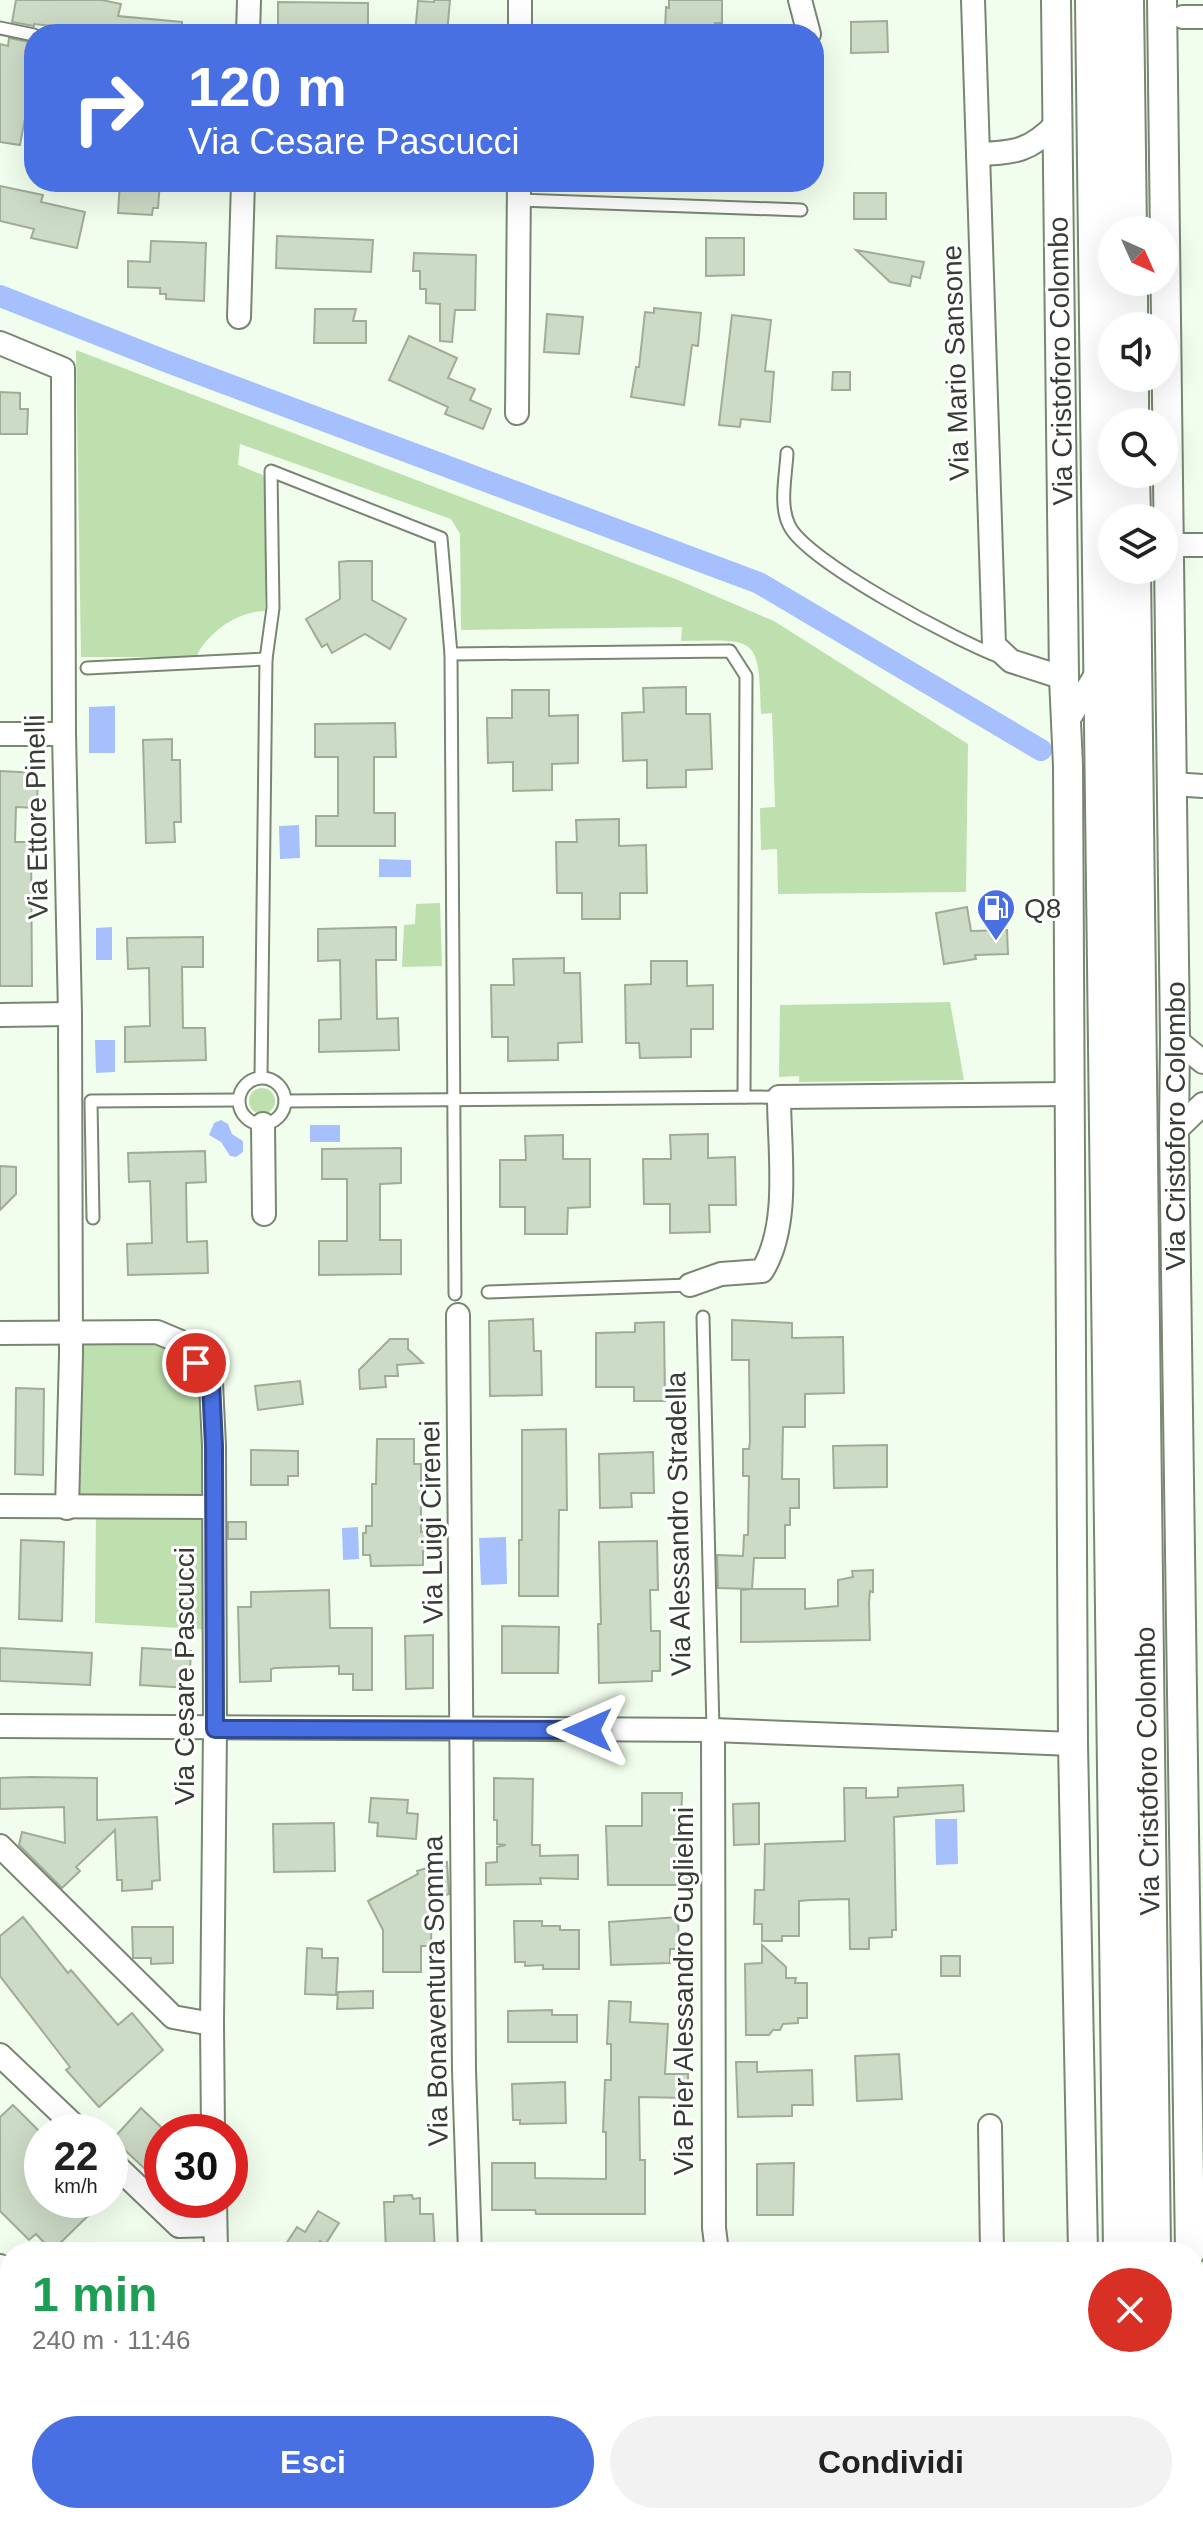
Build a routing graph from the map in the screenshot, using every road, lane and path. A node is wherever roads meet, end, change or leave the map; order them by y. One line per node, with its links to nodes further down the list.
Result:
1 (249, 0): 9 (street)
2 (520, 0): 10 (street)
3 (800, 0): 11 (street)
4 (973, 0): 15 (street, Via Mario Sansone)
5 (1056, 0): 14 (street, Via Cristoforo Colombo)
6 (1094, 0): 33 (main road, Via Cristoforo Colombo)
7 (1125, 0): 20 (main road)
8 (1183, 11): 25 (street, Via Cristoforo Colombo)
9 (248, 24)
10 (520, 24)
11 (806, 24)
12 (0, 28): 13 (lane)
13 (24, 33)
14 (1057, 123): 15 (street); 35 (street, Via Cristoforo Colombo)
15 (978, 154): 32 (street, Via Mario Sansone)
16 (243, 192): 21 (street)
17 (519, 192): 23 (street)
18 (534, 192): 19 (lane)
19 (801, 210)
20 (1128, 216)
21 (239, 317)
22 (0, 343): 38 (street, Via Ettore Pinelli)
23 (517, 413)
24 (787, 453): 32 (lane)
25 (1169, 504)
26 (1178, 545): 27 (street)
27 (1203, 545)
28 (1132, 584): 88 (main road, Via Cristoforo Colombo)
29 (1169, 584): 39 (street, Via Cristoforo Colombo)
30 (451, 654): 31 (lane); 47 (lane); 50 (lane)
31 (266, 659): 34 (lane); 45 (lane)
32 (1011, 661): 35 (street)
33 (1102, 664): 36 (street); 87 (main road, Via Cristoforo Colombo)
34 (87, 668)
35 (1064, 678): 36 (street, Via Cristoforo Colombo)
36 (1067, 722): 46 (street, Via Cristoforo Colombo)
37 (0, 734): 38 (street)
38 (64, 734): 41 (street, Via Ettore Pinelli)
39 (1172, 784): 40 (street); 43 (street, Via Cristoforo Colombo)
40 (1203, 786)
41 (70, 1014): 42 (street); 62 (street, Via Ettore Pinelli)
42 (0, 1015)
43 (1175, 1039): 44 (street); 54 (street, Via Cristoforo Colombo)
44 (1203, 1062)
45 (261, 1077): 49 (lane); 51 (lane)
46 (1070, 1094): 48 (street); 70 (street, Via Cristoforo Colombo)
47 (744, 1097): 48 (lane); 50 (lane)
48 (779, 1097): 57 (street)
49 (238, 1100): 53 (lane); 56 (lane)
50 (456, 1100): 51 (lane); 59 (lane)
51 (285, 1101): 53 (lane)
52 (1203, 1104): 54 (street)
53 (263, 1124): 55 (street)
54 (1174, 1132): 72 (street, Via Cristoforo Colombo)
55 (264, 1214)
56 (93, 1218)
57 (690, 1285): 58 (lane)
58 (488, 1292)
59 (457, 1304): 68 (street, Via Luigi Cirenei)
60 (703, 1317): 69 (lane, Via Alessandro Stradella)
61 (0, 1333): 62 (street, Via Cesare Pascucci)
62 (71, 1333): 64 (street, Via Cesare Pascucci); 65 (street, Via Ettore Pinelli)
63 (0, 1506): 65 (street)
64 (214, 1507): 65 (street); 67 (street, Via Cesare Pascucci)
65 (67, 1508)
66 (0, 1726): 67 (street)
67 (215, 1729): 68 (street); 74 (street, Via Cesare Pascucci)
68 (463, 1729): 69 (street); 83 (street, Via Bonaventura Somma)
69 (713, 1730): 70 (street); 84 (street, Via Pier Alessandro Guglielmi)
70 (1073, 1744): 86 (street, Via Cristoforo Colombo)
71 (0, 1846): 74 (street)
72 (1194, 1931): 73 (street, Via Cristoforo Colombo)
73 (1195, 2014): 89 (street, Via Cristoforo Colombo)
74 (212, 2024): 77 (street, Via Cesare Pascucci)
75 (0, 2055): 76 (street)
76 (62, 2114)
77 (213, 2114)
78 (990, 2126): 85 (street)
79 (128, 2177): 81 (street)
80 (215, 2218): 81 (street)
81 (215, 2225): 82 (street)
82 (216, 2242)
83 (470, 2242)
84 (716, 2242)
85 (992, 2242)
86 (1083, 2242)
87 (1122, 2242)
88 (1152, 2242)
89 (1190, 2242)

